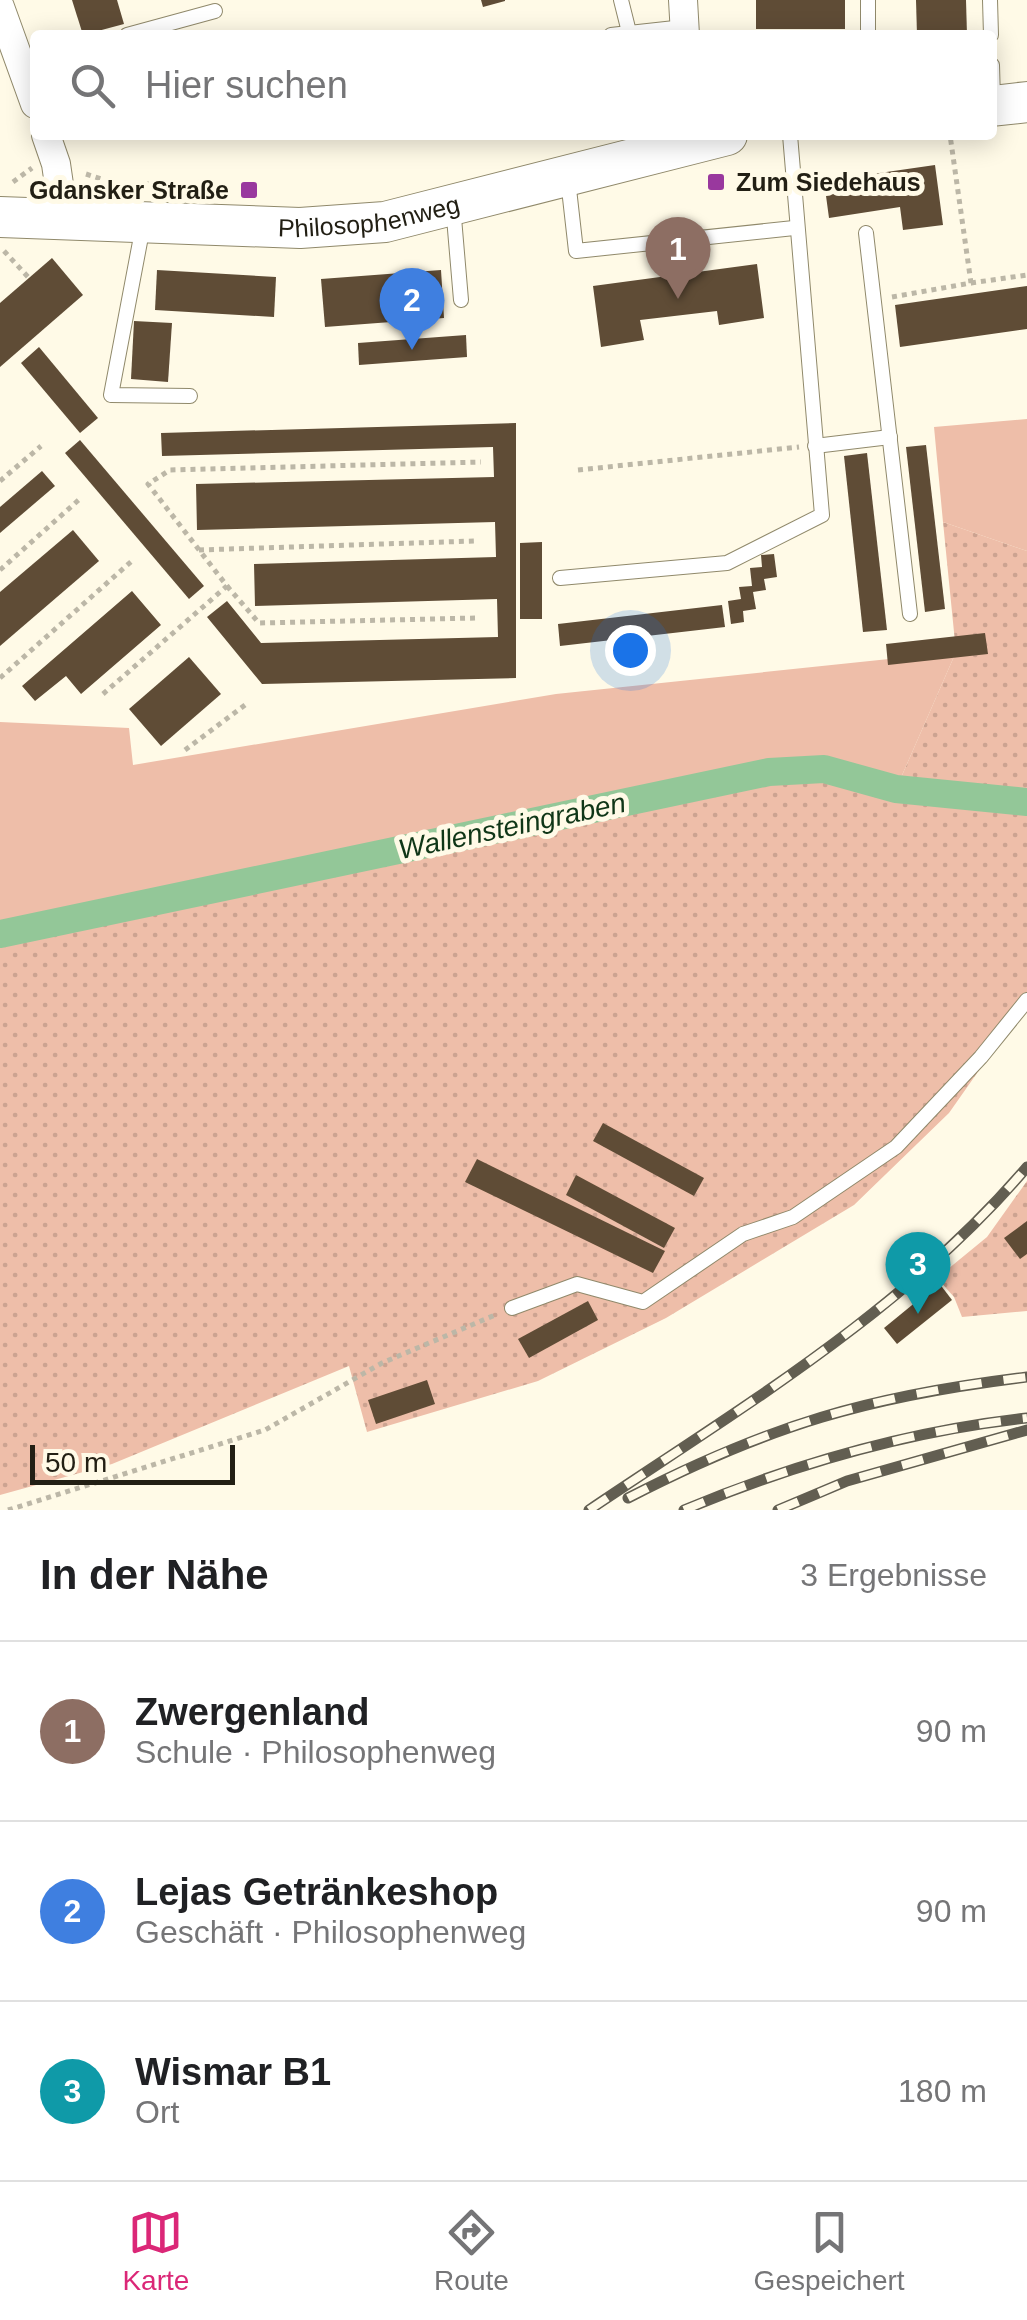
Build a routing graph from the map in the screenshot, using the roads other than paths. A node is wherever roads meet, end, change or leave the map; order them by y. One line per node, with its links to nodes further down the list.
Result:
1 (621, 0): 8 (lane)
2 (868, 0): 10 (lane)
3 (990, 0): 11 (lane)
4 (0, 7): 12 (street)
5 (215, 11): 7 (lane)
6 (684, 21): 9 (lane)
7 (145, 30)
8 (628, 30)
9 (639, 30)
10 (868, 30)
11 (991, 30)
12 (28, 62)
13 (1027, 102): 14 (main road)
14 (997, 106)
15 (48, 140): 21 (street)
16 (695, 140): 18 (main road, Philosophenweg)
17 (790, 140): 23 (lane)
18 (568, 179): 19 (main road, Philosophenweg); 23 (lane)
19 (453, 206): 22 (main road, Philosophenweg); 25 (lane)
20 (0, 218): 21 (main road, Philosophenweg)
21 (64, 219): 22 (main road, Philosophenweg)
22 (144, 221): 26 (lane)
23 (794, 228): 28 (lane)
24 (866, 232): 27 (lane)
25 (461, 300)
26 (190, 396)
27 (890, 436): 28 (lane); 30 (lane)
28 (815, 446): 29 (lane)
29 (560, 578)
30 (910, 614)
31 (1027, 1000): 32 (lane)
32 (512, 1308)

